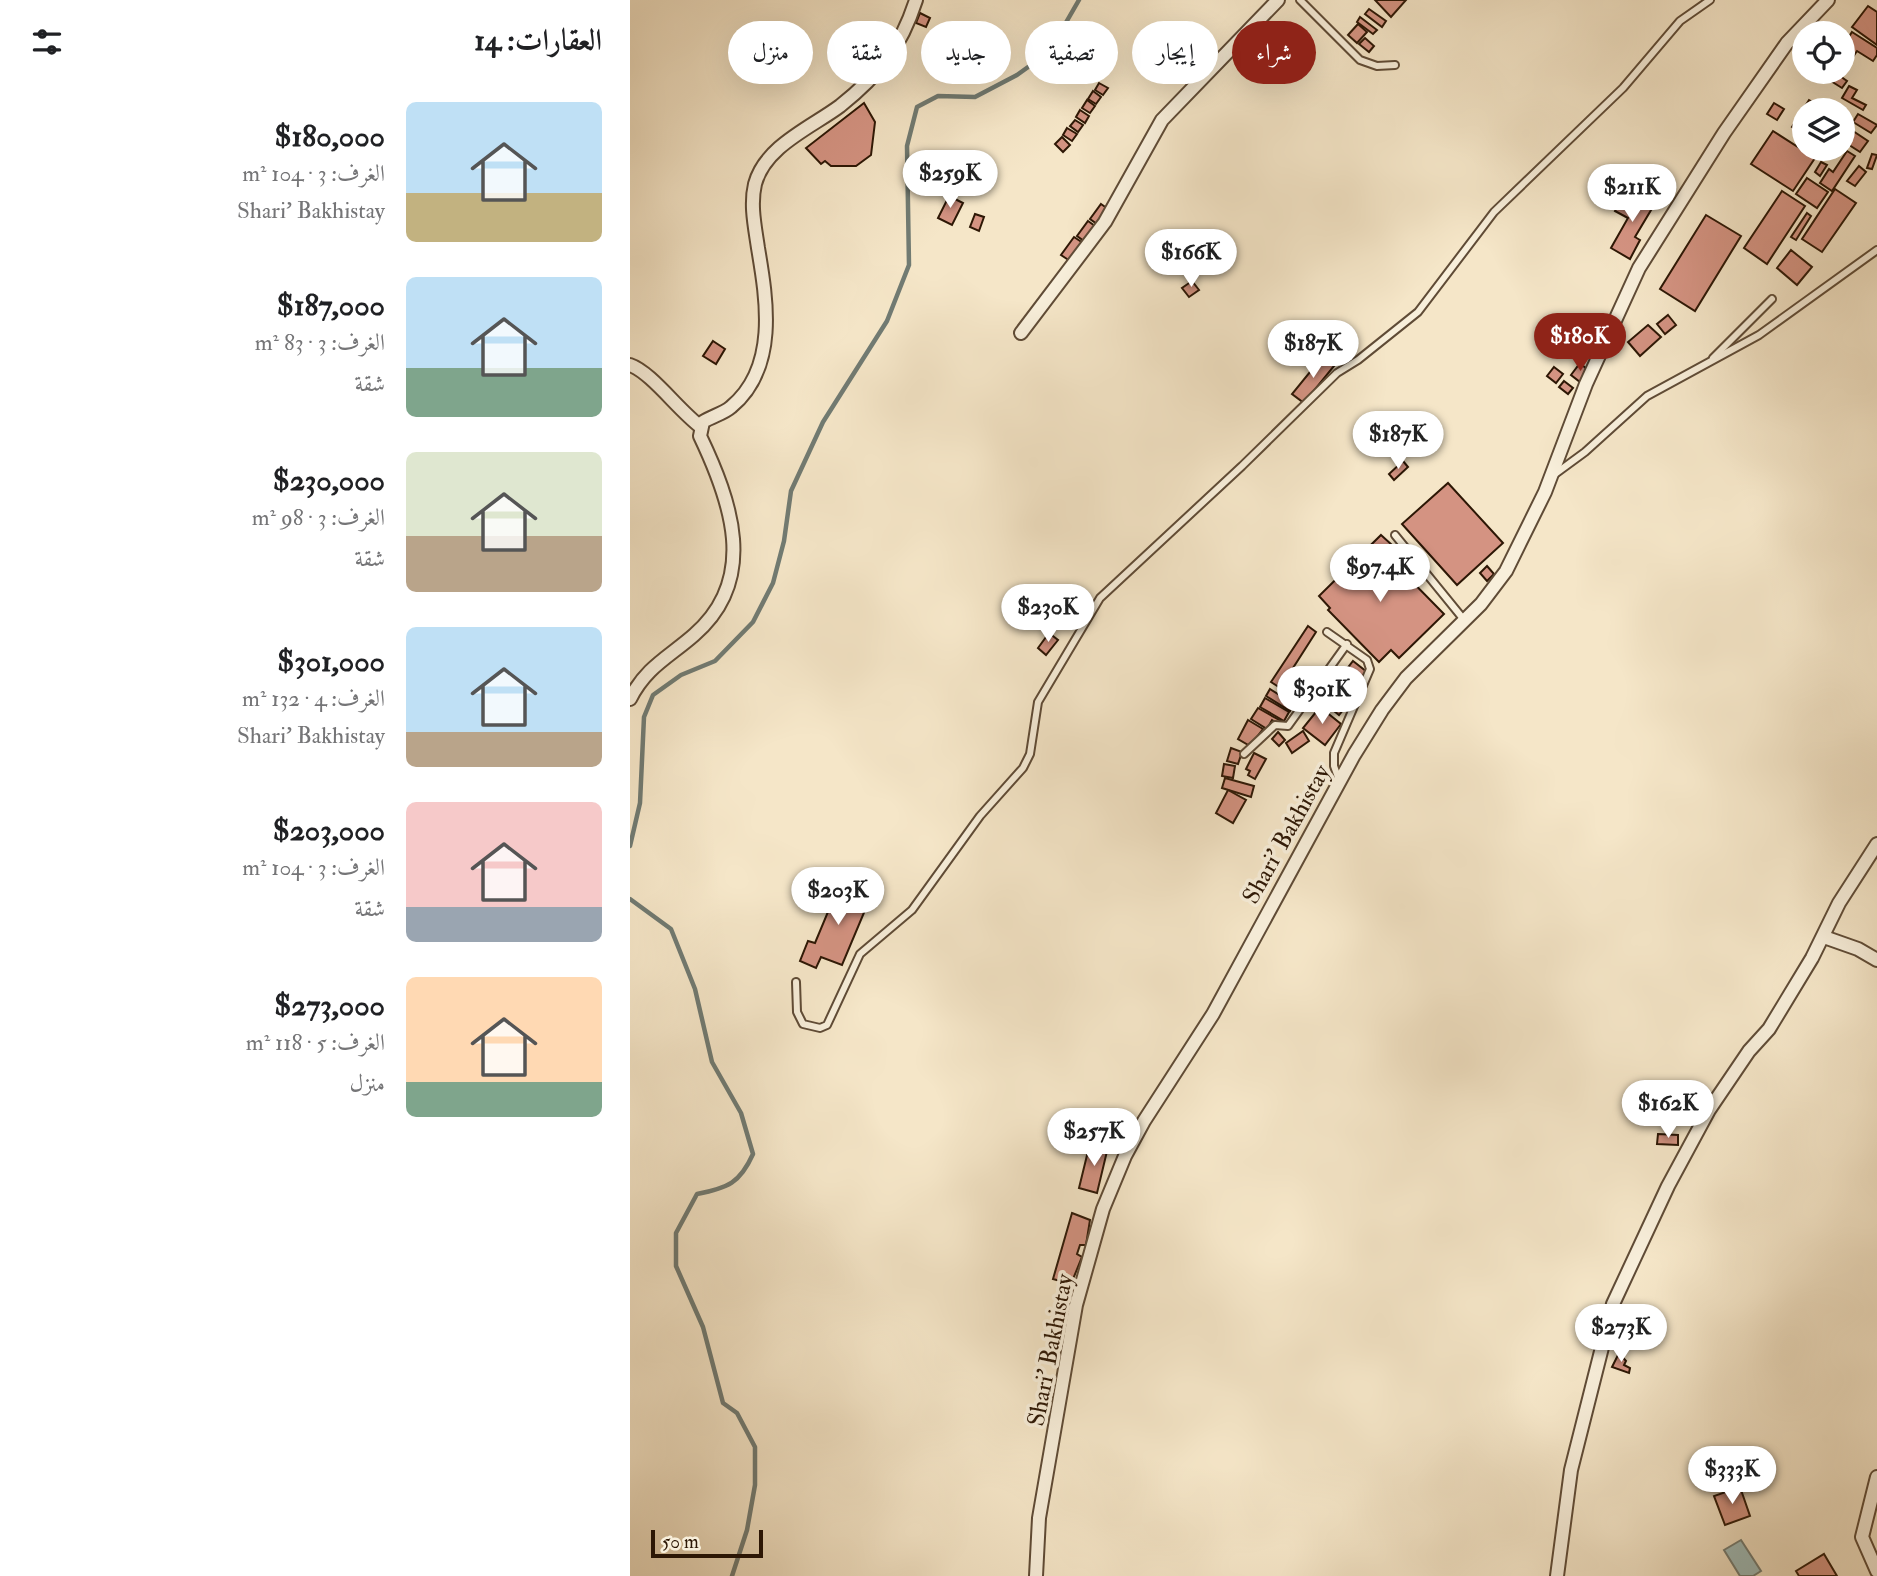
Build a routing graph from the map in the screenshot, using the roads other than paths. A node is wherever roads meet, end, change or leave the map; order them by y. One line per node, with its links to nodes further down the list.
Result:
1 (916, 0): 12 (street)
2 (1278, 0): 9 (street)
3 (1300, 0): 6 (lane)
4 (1710, 0): 24 (lane)
5 (1828, 0): 13 (street, Shari' Bakhistay)
6 (1395, 65)
7 (1877, 250): 11 (lane)
8 (1772, 299): 11 (lane)
9 (1021, 333)
10 (630, 365): 12 (street)
11 (1707, 365): 13 (lane)
12 (701, 427): 18 (street)
13 (1551, 477): 15 (street, Shari' Bakhistay)
14 (1395, 536): 15 (lane)
15 (1465, 621): 20 (street, Shari' Bakhistay)
16 (1327, 632): 17 (lane)
17 (1347, 644): 19 (lane); 20 (lane)
18 (630, 699)
19 (1244, 754)
20 (1340, 782): 27 (street, Shari' Bakhistay)
21 (1877, 844): 22 (street)
22 (1824, 937): 23 (street); 28 (street)
23 (1877, 960)
24 (796, 982)
25 (1877, 1477): 26 (street)
26 (1877, 1571)
27 (1036, 1576)
28 (1557, 1576)

